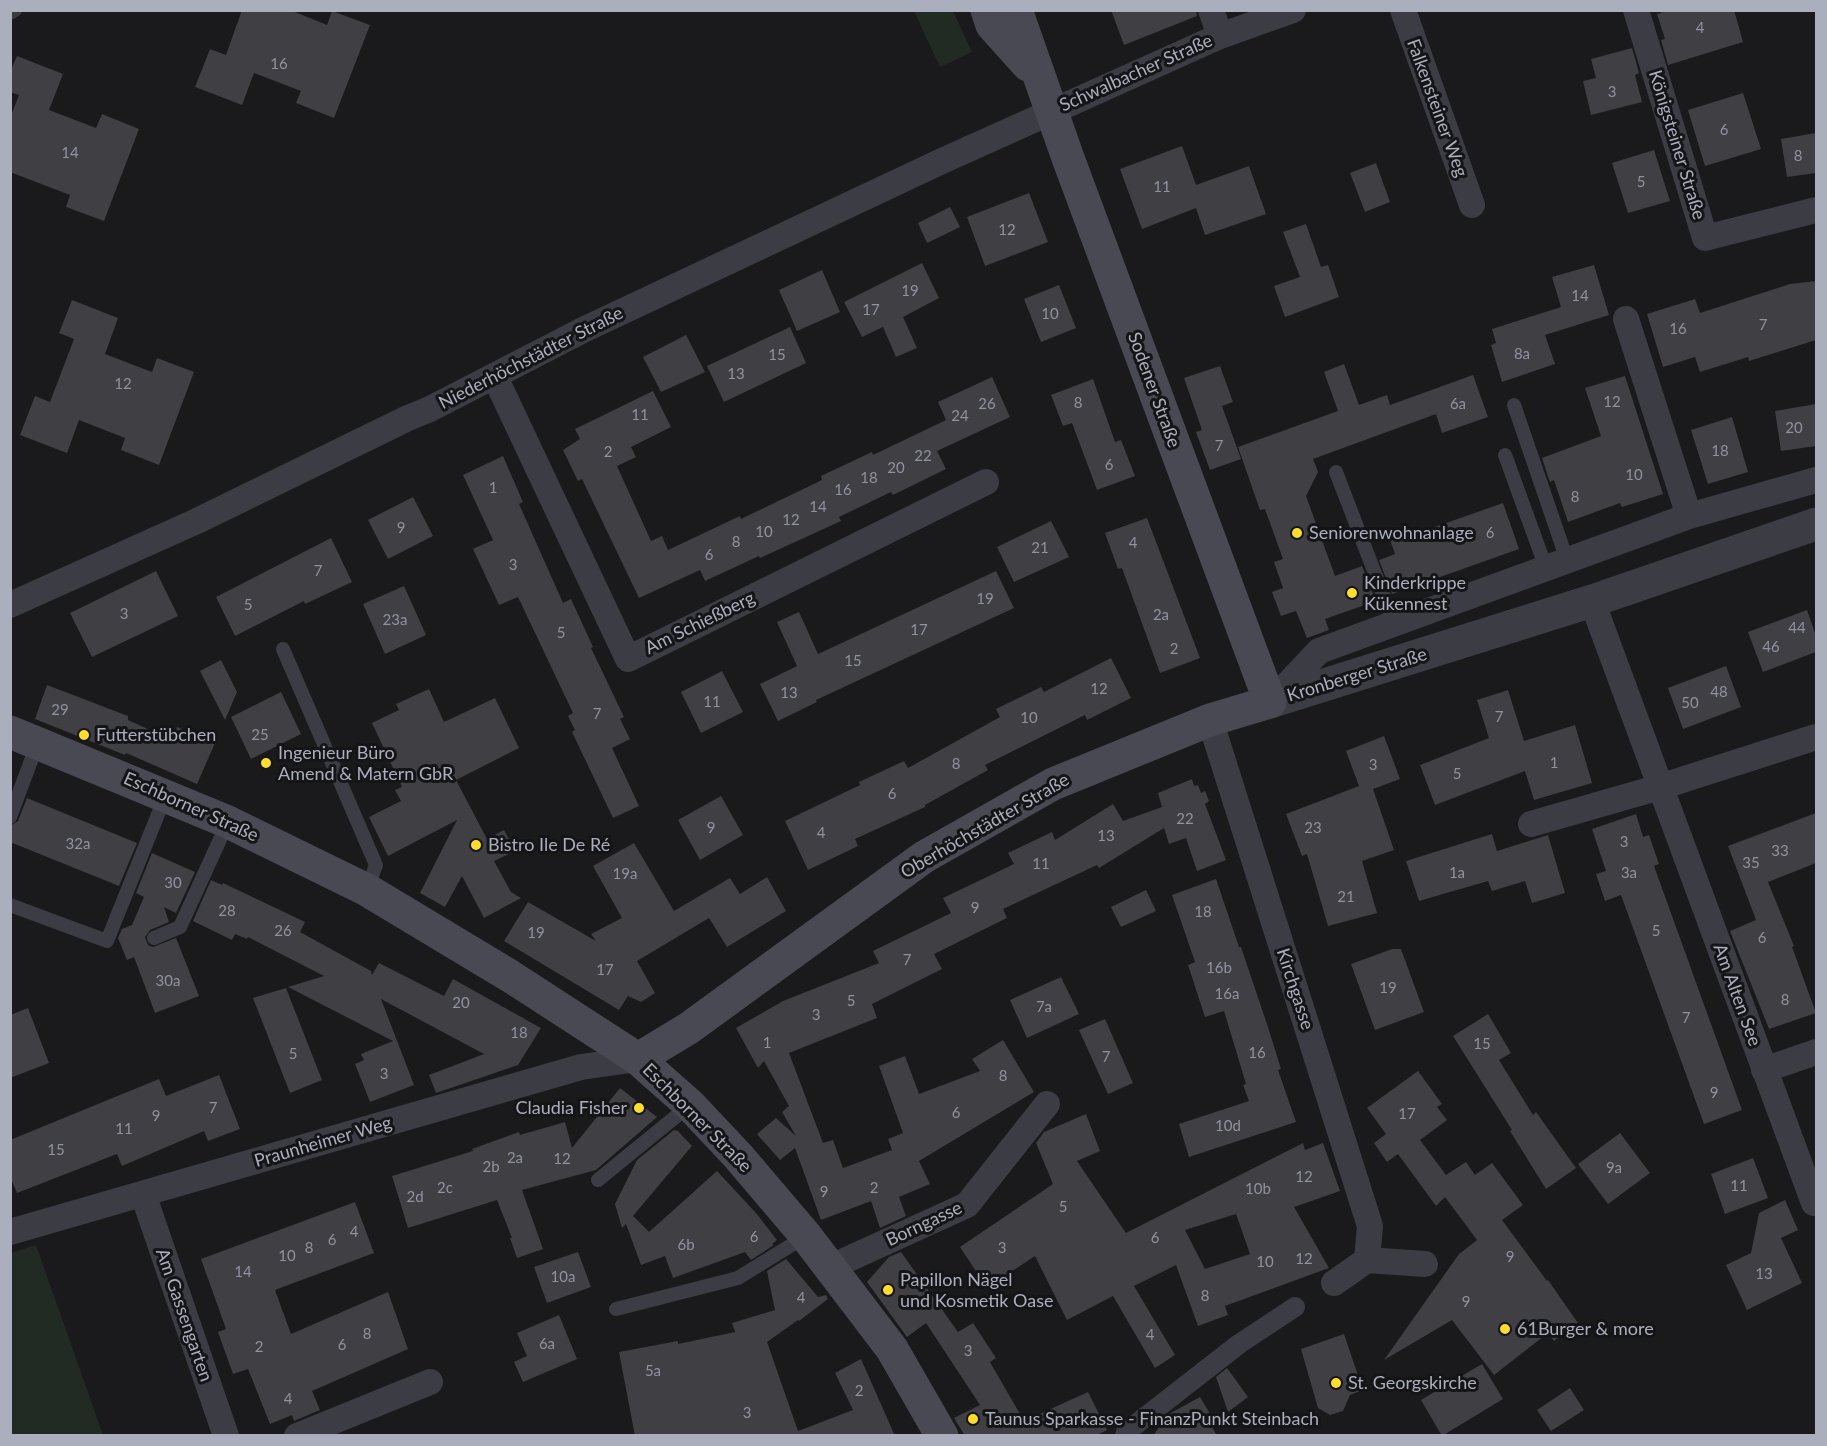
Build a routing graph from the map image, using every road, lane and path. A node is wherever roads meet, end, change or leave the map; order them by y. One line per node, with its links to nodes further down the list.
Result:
1 (15, 10): 8 (lane)
2 (987, 10): 10 (main road, Sodener Straße)
3 (1016, 10): 10 (main road, Sodener Straße)
4 (1211, 10): 9 (street)
5 (1293, 10): 9 (street, Schwalbacher Straße)
6 (1403, 10): 12 (street, Falkensteiner Weg)
7 (1636, 10): 13 (street, Königsteiner Straße)
8 (10, 13)
9 (1220, 36): 11 (street, Schwalbacher Straße)
10 (1040, 78): 11 (main road, Sodener Straße)
11 (1052, 111): 15 (street, Niederhöchstädter Straße); 28 (main road, Sodener Straße)
12 (1472, 205)
13 (1816, 210)
14 (1626, 319): 21 (street)
15 (495, 377): 20 (street, Am Schießberg); 25 (street, Niederhöchstädter Straße)
16 (1514, 405): 23 (lane)
17 (1505, 455): 23 (lane)
18 (1336, 472): 26 (lane)
19 (1816, 480): 21 (street, Kronberger Straße)
20 (987, 482)
21 (1689, 516): 23 (street, Kronberger Straße)
22 (1816, 524): 24 (street, Kronberger Straße)
23 (1556, 564): 26 (street, Kronberger Straße)
24 (1593, 601): 28 (street, Kronberger Straße); 32 (street, Am Alten See)
25 (10, 605)
26 (1394, 623): 28 (street, Kronberger Straße)
27 (283, 649): 37 (lane)
28 (1270, 702): 29 (main road, Oberhöchstädter Straße)
29 (1210, 720): 41 (main road, Oberhöchstädter Straße); 50 (street, Kirchgasse)
30 (24, 737): 33 (main road, Eschborner Straße); 34 (lane)
31 (1816, 737): 32 (street)
32 (1660, 787): 36 (street); 42 (street, Am Alten See)
33 (166, 795): 35 (main road, Eschborner Straße); 38 (lane)
34 (10, 817)
35 (228, 822): 37 (main road, Eschborner Straße); 39 (lane)
36 (1531, 824)
37 (367, 890): 41 (main road, Eschborner Straße)
38 (10, 904)
39 (154, 938)
40 (1816, 1052): 42 (street)
41 (638, 1059): 44 (main road, Eschborner Straße); 46 (street, Praunheimer Weg)
42 (1764, 1070): 47 (street, Am Alten See)
43 (1047, 1104): 52 (street, Borngasse)
44 (690, 1105): 45 (lane); 49 (main road, Eschborner Straße)
45 (598, 1180)
46 (143, 1194): 48 (street, Praunheimer Weg); 57 (street, Am Gassengarten)
47 (1814, 1203)
48 (10, 1232)
49 (807, 1236): 52 (main road, Eschborner Straße); 55 (lane)
50 (1367, 1260): 51 (street); 53 (street)
51 (1425, 1264)
52 (831, 1267): 59 (main road, Eschborner Straße)
53 (1334, 1283)
54 (1295, 1307): 60 (street)
55 (616, 1309)
56 (430, 1382): 58 (street)
57 (226, 1436)
58 (297, 1436)
59 (942, 1436)
60 (1125, 1436)

